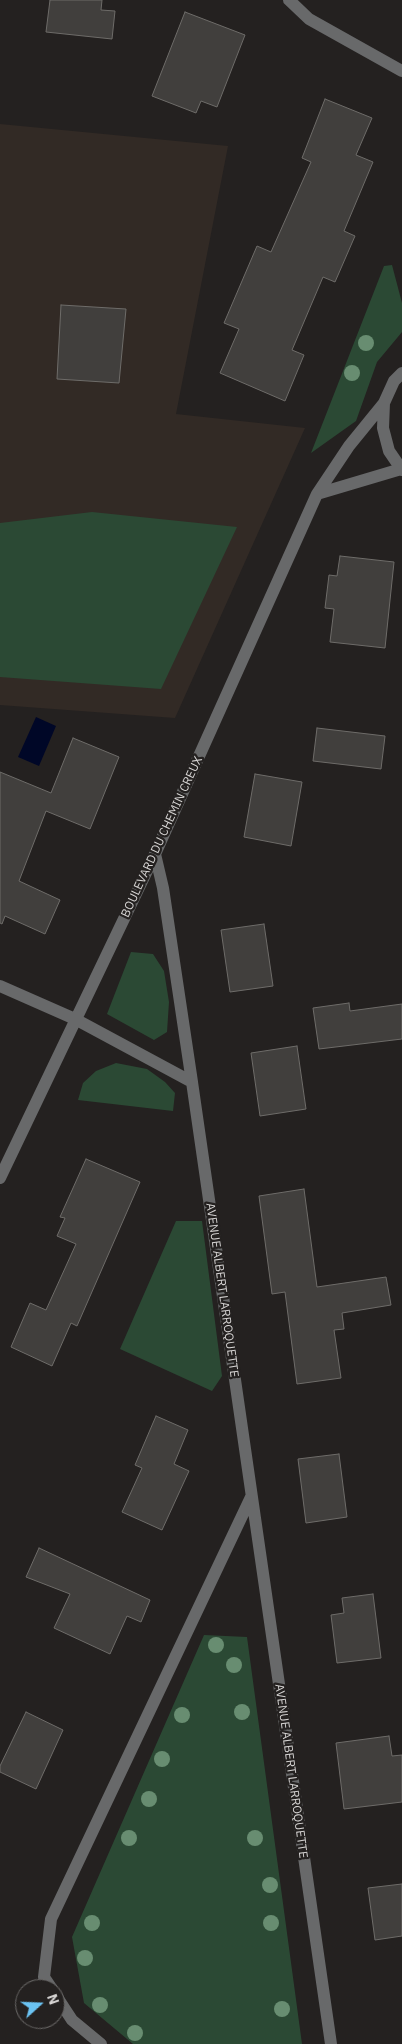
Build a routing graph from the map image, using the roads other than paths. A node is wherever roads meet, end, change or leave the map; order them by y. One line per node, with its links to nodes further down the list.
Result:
1 (289, 0): 2 (street)
2 (402, 70)
3 (402, 373): 4 (street)
4 (384, 403): 5 (street); 6 (street, BOULEVARD DU CHEMIN CREUX)
5 (401, 469): 6 (street)
6 (317, 494): 7 (street, BOULEVARD DU CHEMIN CREUX)
7 (155, 854): 9 (street, BOULEVARD DU CHEMIN CREUX); 10 (street, AVENUE ALBERT LARROQUETTE)
8 (0, 986): 9 (street)
9 (75, 1019): 10 (street); 11 (street, BOULEVARD DU CHEMIN CREUX)
10 (192, 1082): 12 (street, AVENUE ALBERT LARROQUETTE)
11 (0, 1178)
12 (251, 1497): 13 (street); 16 (street, AVENUE ALBERT LARROQUETTE)
13 (45, 1979)
14 (65, 2009): 15 (street)
15 (101, 2044)
16 (331, 2044)

